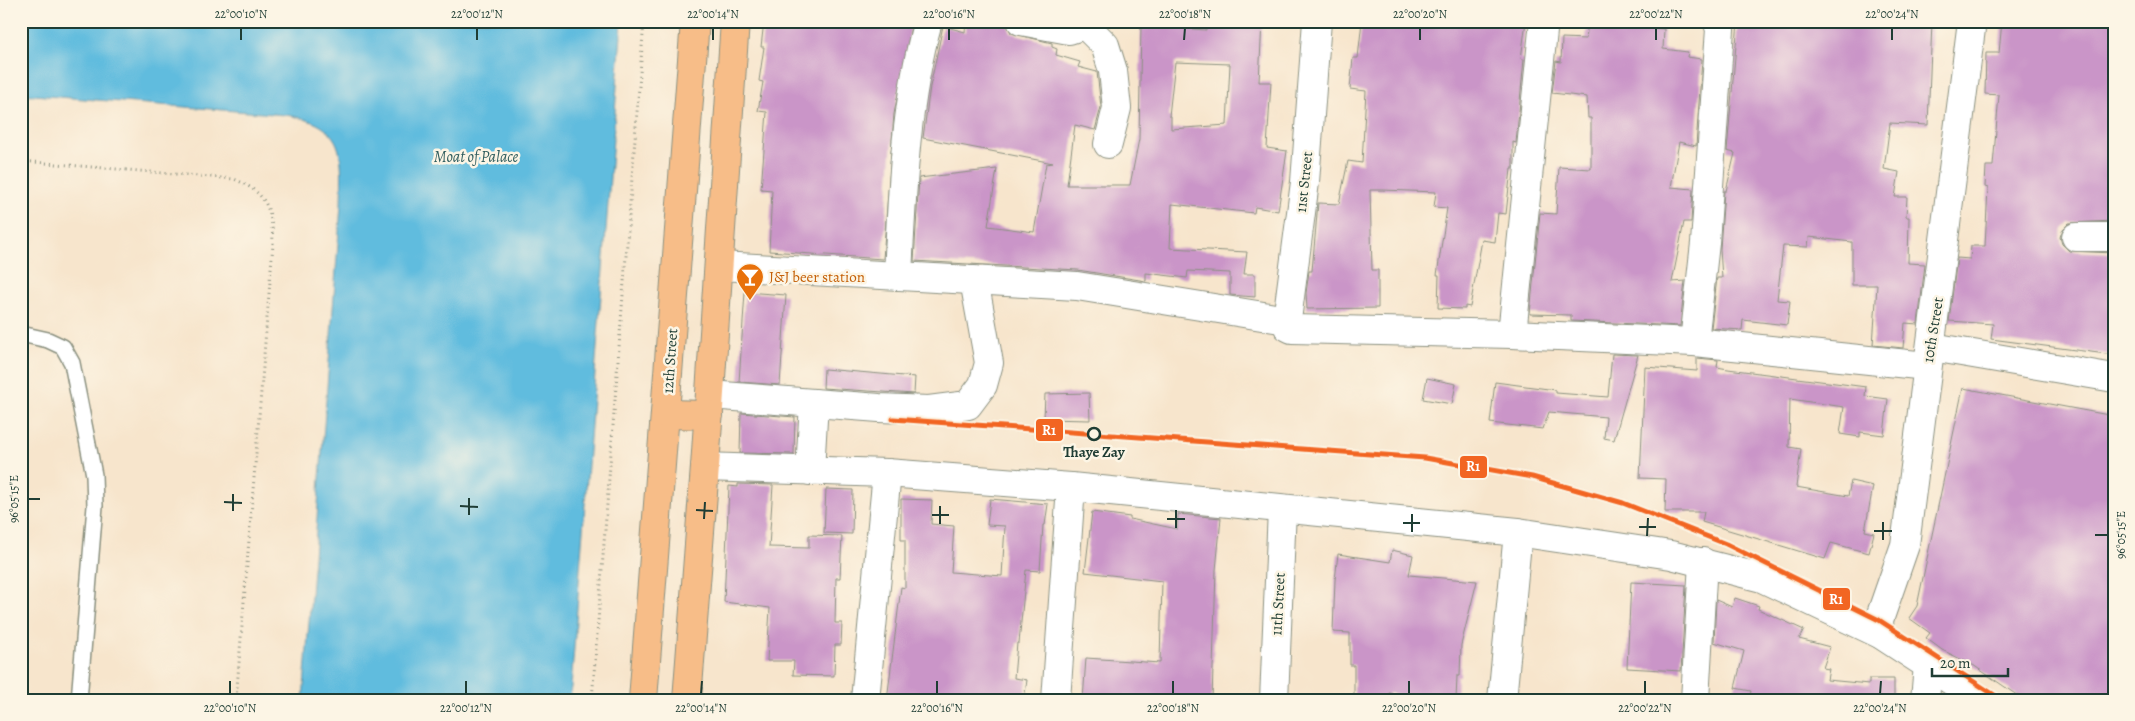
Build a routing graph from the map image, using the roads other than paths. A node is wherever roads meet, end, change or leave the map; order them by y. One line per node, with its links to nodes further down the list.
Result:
1 (695, 21): 24 (main road, 12th Street)
2 (735, 21): 13 (main road)
3 (928, 21): 14 (street)
4 (1021, 21): 5 (street)
5 (1081, 21): 10 (street)
6 (1317, 21): 16 (street, 11st Street)
7 (1544, 21): 18 (street)
8 (1717, 21): 19 (street)
9 (1972, 21): 20 (street, 10th Street)
10 (1108, 144)
11 (2076, 237): 12 (street)
12 (2114, 237)
13 (720, 266): 14 (street); 23 (main road)
14 (898, 276): 15 (street)
15 (974, 280): 16 (street); 22 (street)
16 (1295, 325): 18 (street)
17 (21, 334): 34 (lane)
18 (1512, 334): 19 (street)
19 (1694, 342): 20 (street)
20 (1930, 357): 21 (street); 32 (street, 10th Street)
21 (2114, 378)
22 (814, 402): 23 (street); 26 (street)
23 (710, 405): 24 (main road); 25 (main road)
24 (666, 414): 35 (main road, 12th Street)
25 (705, 467): 26 (street); 36 (main road)
26 (810, 471): 27 (street)
27 (886, 474): 28 (street); 37 (street)
28 (1071, 487): 29 (street); 38 (street)
29 (1282, 509): 30 (street); 39 (street, 11th Street)
30 (1518, 532): 31 (street); 40 (street)
31 (1703, 562): 32 (street); 41 (street)
32 (1880, 634): 33 (street)
33 (1928, 665): 42 (street); 43 (street)
34 (80, 700)
35 (643, 700)
36 (687, 700)
37 (865, 700)
38 (1056, 700)
39 (1274, 700)
40 (1502, 700)
41 (1695, 700)
42 (1925, 700)
43 (1981, 700)

